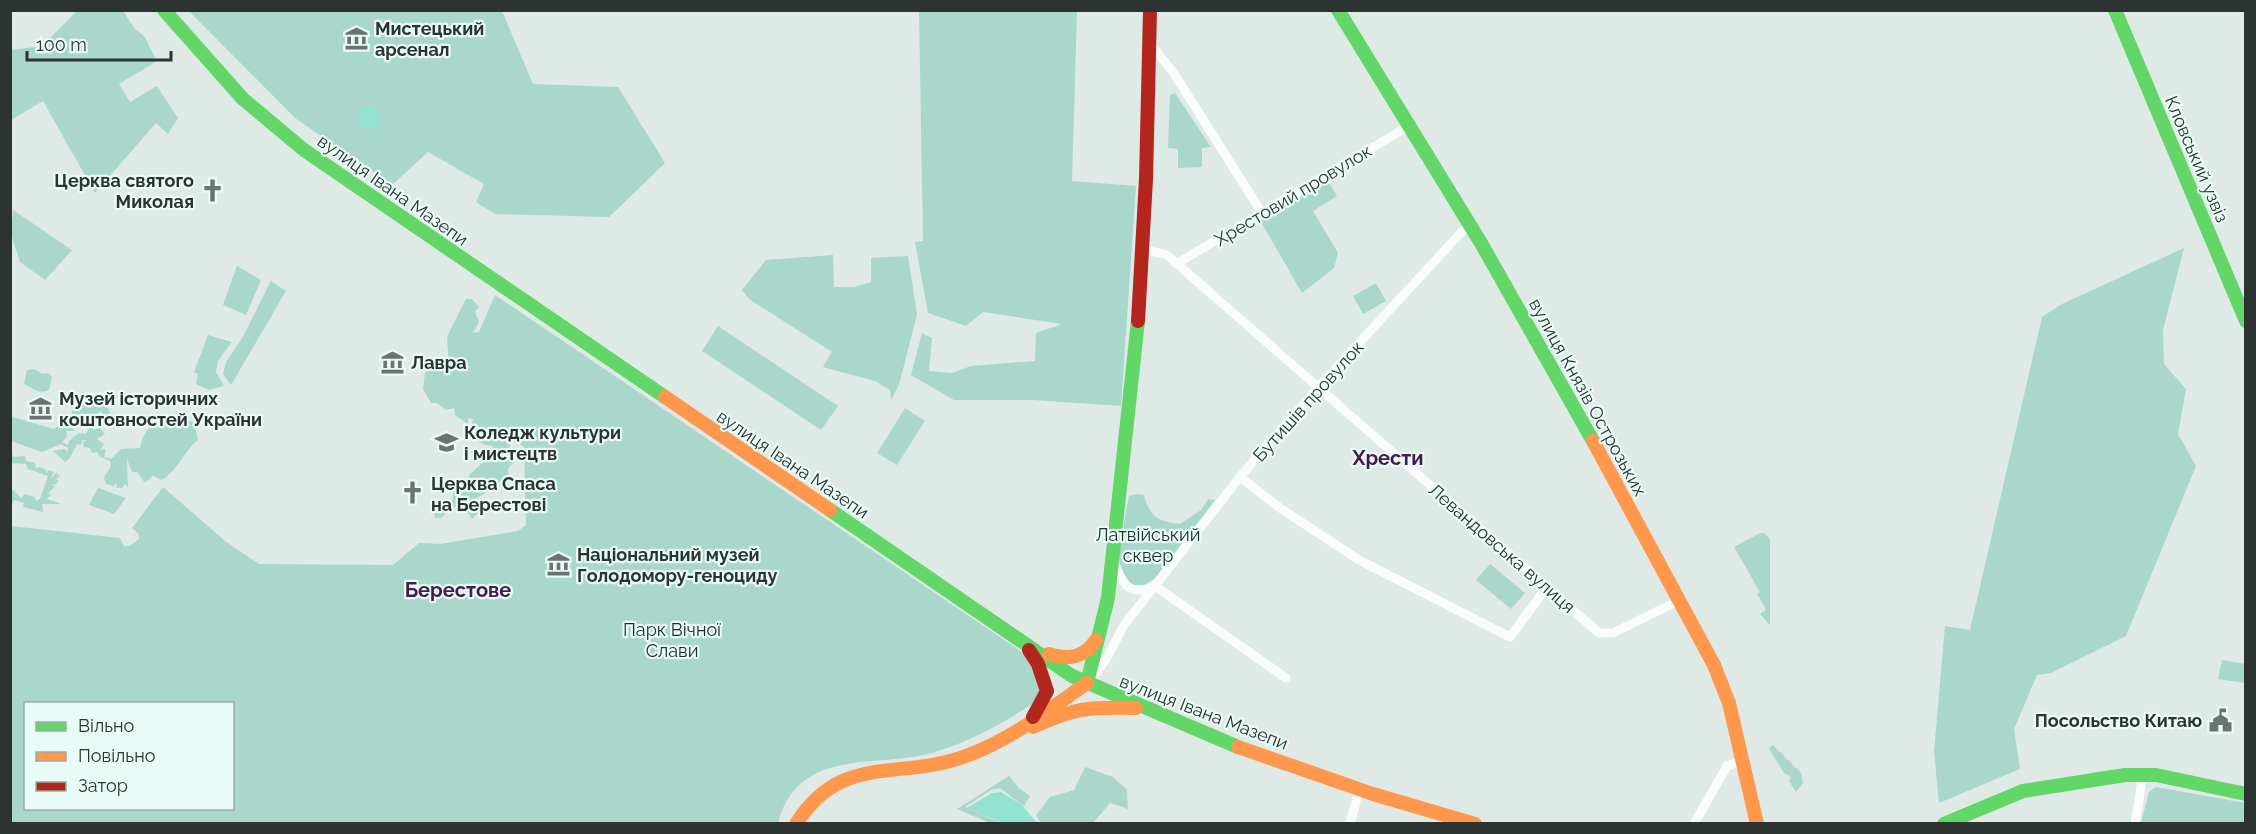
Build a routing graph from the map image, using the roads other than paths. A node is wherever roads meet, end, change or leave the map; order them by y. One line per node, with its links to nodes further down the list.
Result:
1 (164, 10): 19 (main road, вулиця Івана Мазепи)
2 (1150, 10): 5 (main road)
3 (1338, 10): 6 (main road, вулиця Князів Острозьких)
4 (2115, 10): 11 (main road, Кловський узвіз)
5 (1149, 42): 7 (street); 9 (main road)
6 (1409, 126): 7 (street, Хрестовий провулок); 8 (main road, вулиця Князів Острозьких)
7 (1262, 213): 10 (street, Хрестовий провулок)
8 (1468, 224): 12 (street, Бутишів провулок); 17 (main road, вулиця Князів Острозьких)
9 (1143, 249): 10 (street, Левандовська вулиця); 14 (main road)
10 (1176, 264): 12 (street, Левандовська вулиця)
11 (2246, 321)
12 (1319, 387): 13 (street, Бутишів провулок); 16 (street, Левандовська вулиця)
13 (1240, 477): 15 (street, Бутишів провулок); 16 (street)
14 (1113, 557): 15 (street); 18 (main road)
15 (1155, 586): 20 (street); 21 (street, Бутишів провулок)
16 (1547, 587): 17 (street, Левандовська вулиця)
17 (1680, 600): 25 (main road, вулиця Князів Острозьких)
18 (1102, 630): 19 (main road); 21 (main road)
19 (1025, 644): 21 (main road, вулиця Івана Мазепи); 23 (main road)
20 (1286, 678)
21 (1087, 684): 22 (main road, вулиця Івана Мазепи); 23 (main road)
22 (1147, 710): 24 (main road); 27 (main road, вулиця Івана Мазепи)
23 (1028, 723): 24 (main road)
24 (1006, 735): 29 (main road)
25 (1744, 760): 32 (street); 33 (main road, вулиця Князів Острозьких)
26 (2143, 774): 28 (main road); 34 (main road); 35 (street)
27 (1359, 790): 30 (street); 31 (main road, вулиця Івана Мазепи)
28 (2246, 794)
29 (796, 824)
30 (1350, 824)
31 (1475, 824)
32 (1694, 824)
33 (1757, 824)
34 (1944, 824)
35 (2135, 824)

